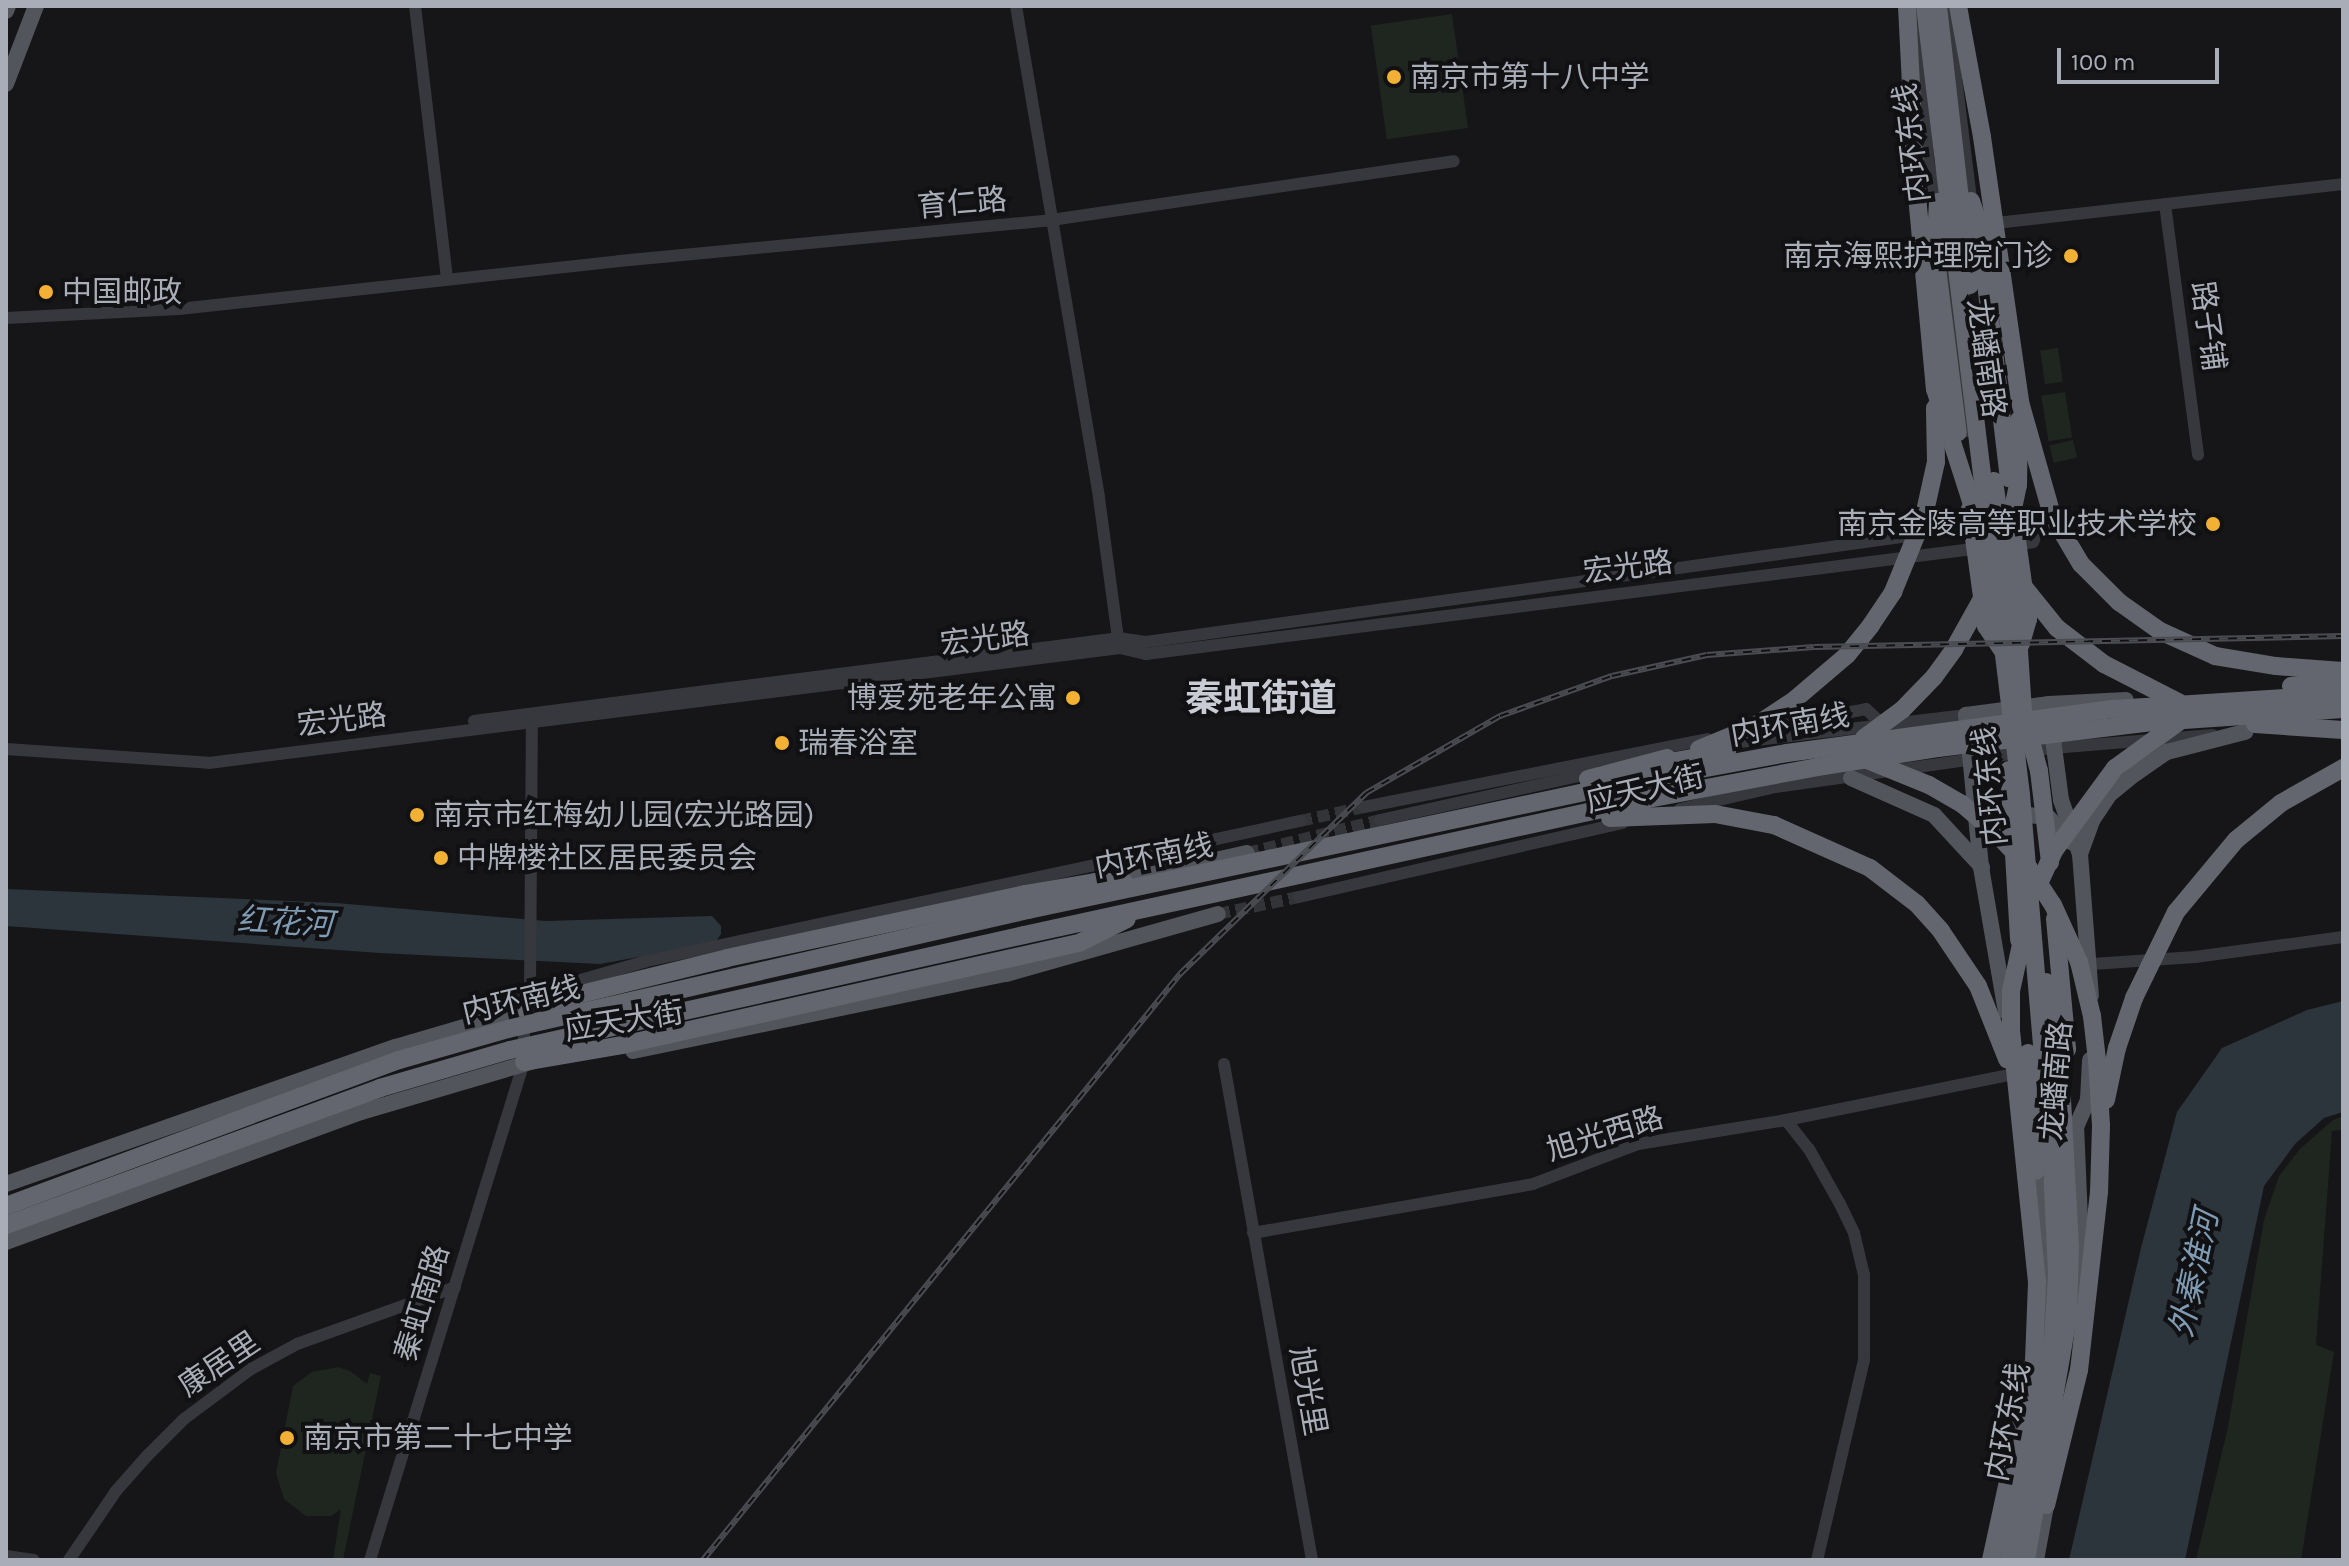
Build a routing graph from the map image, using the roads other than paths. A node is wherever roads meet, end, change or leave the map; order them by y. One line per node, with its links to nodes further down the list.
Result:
1 (36, 6): 11 (main road)
2 (415, 6): 20 (street)
3 (1016, 6): 18 (street)
4 (1898, 6): 12 (highway)
5 (1907, 6): 22 (highway)
6 (1916, 6): 12 (street, 龙蟠南路)
7 (1925, 6): 29 (highway, 内环东线)
8 (1938, 6): 29 (highway, 内环东线)
9 (1947, 6): 15 (street, 龙蟠南路)
10 (1958, 6): 23 (highway)
11 (6, 84)
12 (1928, 160): 16 (street, 龙蟠南路)
13 (1454, 161): 18 (street)
14 (2343, 184): 17 (street)
15 (1971, 201): 19 (highway); 25 (street, 龙蟠南路)
16 (1938, 202): 26 (street, 龙蟠南路); 29 (highway)
17 (2165, 204): 19 (street); 24 (street, 路子铺)
18 (1051, 220): 20 (street, 育仁路); 28 (street, 育仁路)
19 (1979, 224): 29 (highway)
20 (447, 279): 21 (street, 育仁路)
21 (6, 318)
22 (1935, 389): 40 (highway); 47 (highway)
23 (2020, 402): 30 (highway); 50 (highway)
24 (2198, 455)
25 (2005, 523): 26 (street, 宏光路); 27 (street, 宏光路)
26 (1974, 527): 27 (street, 龙蟠南路); 28 (street, 宏光路)
27 (1969, 550): 28 (street, 宏光路)
28 (1119, 643): 37 (street, 宏光路)
29 (2011, 651): 35 (highway, 内环东线)
30 (2343, 671)
31 (2343, 680): 67 (highway)
32 (2343, 692): 33 (main road, 应天大街); 56 (highway, 内环南线)
33 (2049, 704): 36 (main road, 应天大街); 43 (main road, 龙蟠南路)
34 (2343, 709): 58 (highway, 内环南线)
35 (2017, 710): 67 (highway); 70 (highway); 86 (highway, 内环东线); 87 (highway, 内环东线)
36 (1966, 715): 39 (street, 应天大街); 45 (main road, 龙蟠南路)
37 (532, 718): 42 (street, 宏光路); 44 (street, 宏光路); 64 (street)
38 (2343, 723): 41 (street, 应天大街)
39 (1882, 724): 49 (street); 51 (street, 应天大街)
40 (2343, 730)
41 (2245, 732): 43 (street, 应天大街); 54 (main road)
42 (6, 741)
43 (2053, 748): 45 (street, 应天大街); 54 (main road, 龙蟠南路)
44 (6, 749)
45 (1972, 759): 48 (street, 应天大街); 55 (main road, 龙蟠南路)
46 (2343, 768): 69 (highway)
47 (1609, 774): 56 (highway); 69 (highway)
48 (1851, 778): 55 (main road); 59 (street, 应天大街)
49 (1364, 807)
50 (1620, 816): 58 (highway); 67 (highway)
51 (1380, 820)
52 (1300, 821): 64 (street, 应天大街)
53 (1247, 853): 64 (main road, 应天大街)
54 (2080, 854): 55 (main road); 63 (main road, 龙蟠南路)
55 (1981, 867): 67 (main road, 龙蟠南路)
56 (1234, 869): 57 (highway, 内环南线)
57 (1174, 881): 64 (highway); 73 (highway, 内环南线)
58 (1223, 891): 60 (highway, 内环南线)
59 (1299, 897)
60 (1149, 908): 65 (highway); 74 (highway, 内环南线)
61 (1218, 914): 65 (main road, 应天大街)
62 (2343, 937): 63 (street)
63 (2092, 964): 70 (main road, 龙蟠南路)
64 (528, 996): 65 (street, 秦虹南路); 72 (main road, 应天大街)
65 (524, 1062): 76 (main road, 应天大街); 77 (street, 秦虹南路)
66 (1224, 1064): 75 (street, 旭光里)
67 (2022, 1085): 68 (street, 旭光西路); 71 (highway); 84 (highway)
68 (1786, 1120): 75 (street, 旭光西路); 83 (street)
69 (2101, 1126): 87 (highway)
70 (2076, 1127): 88 (main road, 龙蟠南路)
71 (2037, 1179): 85 (main road, 龙蟠南路)
72 (6, 1184)
73 (6, 1206)
74 (6, 1225)
75 (1253, 1233): 82 (street, 旭光里)
76 (6, 1242)
77 (455, 1287): 80 (street, 康居里); 81 (street, 秦虹南路)
78 (6, 1556): 79 (street)
79 (34, 1560)
80 (69, 1560)
81 (370, 1560)
82 (1312, 1560)
83 (1817, 1560)
84 (1991, 1560)
85 (2002, 1560)
86 (2009, 1560)
87 (2026, 1560)
88 (2036, 1560)

